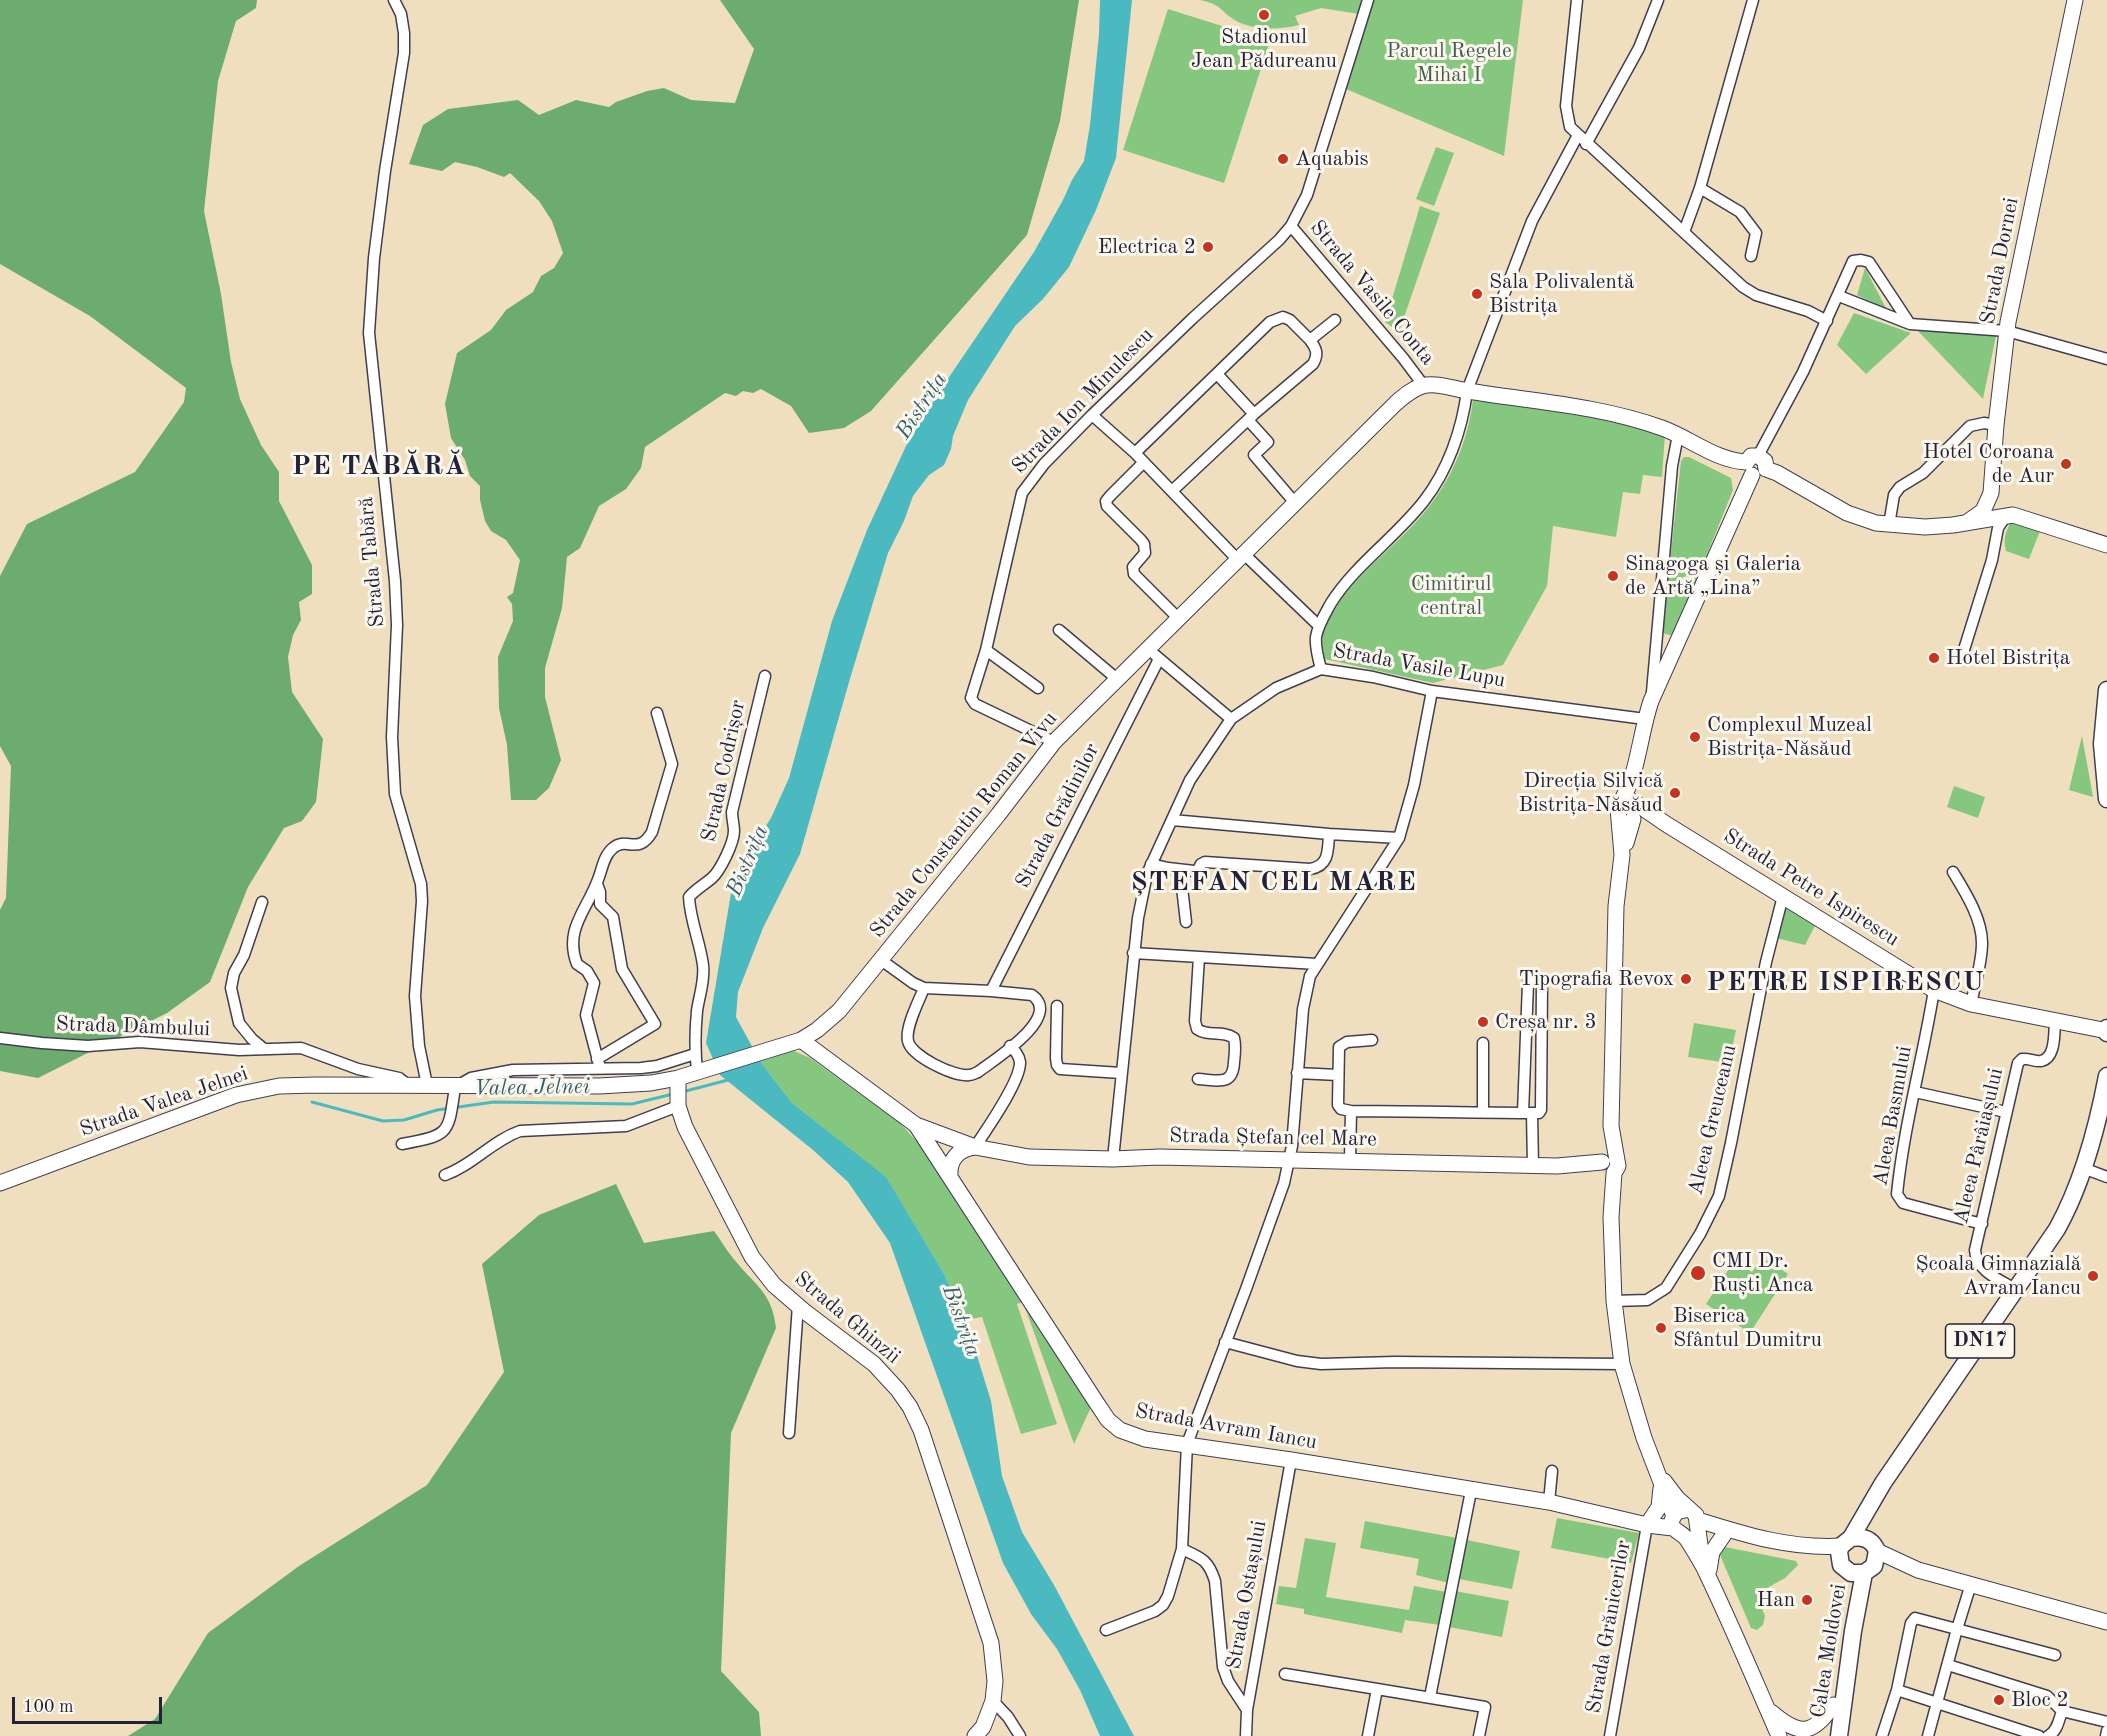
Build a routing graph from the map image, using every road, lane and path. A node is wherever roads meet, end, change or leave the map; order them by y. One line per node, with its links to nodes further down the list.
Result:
1 (394, 0): 94 (street, Strada Tabără)
2 (1368, 0): 10 (street, Strada Ion Minulescu)
3 (1577, 0): 7 (street)
4 (1658, 0): 8 (street)
5 (1752, 0): 9 (street)
6 (2075, 0): 17 (street, Strada Dornei)
7 (1578, 135): 8 (street); 22 (street)
8 (1586, 144): 11 (street)
9 (1700, 188): 11 (street); 12 (street)
10 (1291, 226): 21 (street, Strada Vasile Conta); 23 (street, Strada Ion Minulescu)
11 (1684, 232): 15 (street)
12 (1751, 256)
13 (1839, 296): 15 (street); 16 (street); 16 (street)
14 (1335, 320): 18 (street)
15 (1827, 321): 29 (street)
16 (1910, 324): 17 (street)
17 (2007, 331): 19 (street); 25 (street, Strada Dornei)
18 (1310, 340): 20 (street); 24 (street)
19 (2107, 359)
20 (1217, 374): 24 (street); 27 (street)
21 (1424, 386): 22 (street); 32 (street, Strada Constantin Roman Vivu)
22 (1467, 391): 26 (street); 39 (street)
23 (1092, 415): 27 (street); 41 (street, Strada Ion Minulescu)
24 (1251, 417): 31 (street); 32 (street)
25 (1996, 425): 30 (street, Strada Dornei); 35 (street)
26 (1678, 435): 29 (street); 50 (street)
27 (1136, 453): 28 (street)
28 (1144, 462): 31 (street); 38 (street)
29 (1756, 465): 35 (street); 50 (street)
30 (1992, 478): 33 (street); 34 (street, Strada Dornei)
31 (1172, 491): 37 (street)
32 (1296, 504): 37 (street, Strada Constantin Roman Vivu)
33 (2013, 515): 34 (street); 36 (street); 43 (street)
34 (1966, 523): 35 (street)
35 (1889, 525)
36 (2107, 545)
37 (1241, 557): 38 (street, Strada Constantin Roman Vivu); 39 (street)
38 (1179, 619): 42 (street, Strada Constantin Roman Vivu)
39 (1319, 626): 44 (street)
40 (1059, 630): 46 (street)
41 (986, 650): 47 (street); 54 (street, Strada Ion Minulescu)
42 (1154, 654): 46 (street, Strada Constantin Roman Vivu); 52 (street); 73 (street, Strada Grădinilor)
43 (1963, 660)
44 (1321, 669): 49 (street, Strada Vasile Lupu); 52 (street, Strada Vasile Lupu)
45 (765, 676): 84 (street, Strada Codrișor)
46 (1117, 679): 54 (street, Strada Constantin Roman Vivu)
47 (1038, 688)
48 (2107, 690): 55 (main road)
49 (1432, 691): 53 (street, Strada Vasile Lupu); 59 (street)
50 (1652, 701): 53 (street)
51 (657, 713): 63 (street)
52 (1231, 719): 57 (street, Strada Vasile Lupu)
53 (1645, 719): 56 (street)
54 (1054, 742): 69 (street, Strada Constantin Roman Vivu)
55 (2107, 799)
56 (1630, 810): 64 (street, Strada Petre Ispirescu); 110 (street)
57 (1172, 820): 58 (street); 60 (street, Strada Vasile Lupu)
58 (1329, 834): 59 (street); 61 (street)
59 (1399, 838): 70 (street)
60 (1151, 864): 61 (street); 67 (street, Strada Vasile Lupu)
61 (1180, 870): 66 (street)
62 (1953, 872): 74 (street)
63 (597, 884): 85 (street); 85 (street)
64 (1783, 896): 72 (street, Strada Petre Ispirescu); 118 (street, Aleea Greuceanu)
65 (262, 902): 83 (street, Strada Dâmbului)
66 (1186, 922)
67 (1134, 953): 68 (street); 87 (street, Strada Vasile Lupu)
68 (1199, 957): 70 (street); 91 (street)
69 (881, 960): 71 (street); 80 (street, Strada Constantin Roman Vivu)
70 (1317, 964): 88 (street)
71 (924, 988): 73 (street); 82 (street)
72 (1934, 990): 74 (street, Strada Petre Ispirescu); 96 (street, Aleea Basmului)
73 (991, 991): 82 (street)
74 (1971, 1004): 76 (street, Strada Petre Ispirescu)
75 (1057, 1006): 87 (street)
76 (2055, 1021): 77 (street, Strada Petre Ispirescu); 100 (street, Aleea Pârâiașului)
77 (2107, 1030)
78 (0, 1038): 83 (street, Strada Dâmbului)
79 (1372, 1040): 89 (street)
80 (801, 1041): 86 (street, Strada Valea Jelnei); 103 (street, Strada Ștefan cel Mare)
81 (1483, 1043): 99 (street)
82 (1010, 1046): 105 (street)
83 (264, 1049): 93 (street, Strada Dâmbului)
84 (695, 1054): 85 (street); 86 (street, Strada Codrișor)
85 (599, 1064): 95 (street)
86 (697, 1072): 92 (street, Strada Valea Jelnei)
87 (1121, 1073): 106 (street, Strada Vasile Lupu)
88 (1297, 1073): 89 (street); 107 (street)
89 (1338, 1075): 98 (street)
90 (2107, 1076): 117 (main road, DN17)
91 (1198, 1079)
92 (678, 1081): 95 (street, Strada Valea Jelnei); 97 (street, Strada Ghinzii)
93 (408, 1085): 94 (street, Strada Valea Jelnei); 115 (street, Strada Valea Jelnei)
94 (427, 1085): 95 (street, Strada Valea Jelnei)
95 (455, 1087): 104 (street)
96 (1915, 1092): 100 (street); 116 (street, Aleea Basmului)
97 (678, 1104): 112 (street); 119 (street, Strada Ghinzii)
98 (1351, 1111): 99 (street); 108 (street)
99 (1483, 1112): 101 (street)
100 (2006, 1112): 116 (street, Aleea Pârâiașului)
101 (1528, 1113): 101 (street); 109 (street)
102 (2107, 1118): 111 (main road, DN17)
103 (916, 1125): 105 (street, Strada Ștefan cel Mare); 113 (street, Strada Avram Iancu)
104 (402, 1144)
105 (975, 1147): 106 (street, Strada Ștefan cel Mare); 113 (street)
106 (1113, 1159): 107 (street, Strada Ștefan cel Mare)
107 (1288, 1161): 108 (street, Strada Ștefan cel Mare); 120 (street)
108 (1350, 1161): 109 (street, Strada Ștefan cel Mare)
109 (1533, 1166): 110 (street, Strada Ștefan cel Mare)
110 (1607, 1167): 118 (street)
111 (2091, 1171): 114 (street); 134 (main road, DN17)
112 (445, 1175)
113 (950, 1176): 123 (street, Strada Avram Iancu)
114 (2107, 1177)
115 (0, 1183)
116 (1982, 1224): 117 (street, Aleea Pârâiașului)
117 (2015, 1289): 132 (main road, DN17)
118 (1614, 1301): 121 (street)
119 (798, 1305): 122 (street); 146 (street, Strada Ghinzii)
120 (1226, 1342): 121 (street); 123 (street)
121 (1622, 1364): 126 (street)
122 (789, 1433)
123 (1187, 1444): 124 (street, Strada Avram Iancu); 133 (street)
124 (1291, 1460): 127 (street, Strada Avram Iancu); 150 (street, Strada Ostașului)
125 (1552, 1471): 128 (street)
126 (1660, 1480): 129 (street); 130 (street)
127 (1471, 1491): 128 (street, Strada Avram Iancu); 145 (street)
128 (1549, 1502): 129 (street, Strada Avram Iancu)
129 (1649, 1525): 130 (street, Strada Avram Iancu); 159 (street, Strada Grănicerilor)
130 (1686, 1525): 131 (street); 136 (street)
131 (1729, 1533): 132 (street); 136 (street)
132 (1844, 1548): 134 (main road); 134 (main road)
133 (1182, 1549): 139 (street); 150 (street)
134 (1867, 1561): 135 (street); 148 (main road, Calea Moldovei / DN17); 162 (main road, Calea Moldovei / DN17)
135 (1971, 1584): 137 (street); 138 (street)
136 (1713, 1585): 149 (street)
137 (2107, 1622)
138 (1957, 1629): 140 (street); 141 (street); 144 (street)
139 (1106, 1630)
140 (2055, 1655)
141 (1948, 1665): 147 (street); 151 (street)
142 (1285, 1674): 143 (street)
143 (1377, 1689): 145 (street); 157 (street)
144 (1897, 1690): 147 (street); 163 (street)
145 (1430, 1697): 158 (street)
146 (993, 1701): 154 (street, Strada Ghinzii); 155 (street)
147 (1938, 1702): 164 (street); 165 (street)
148 (1833, 1705): 149 (street); 161 (main road, Calea Moldovei / DN17)
149 (1767, 1708): 160 (street)
150 (1247, 1710): 156 (street, Strada Ostașului)
151 (2062, 1711): 152 (street); 166 (street)
152 (2107, 1722)
153 (2107, 1731): 167 (street)
154 (975, 1736)
155 (1020, 1736)
156 (1246, 1736)
157 (1368, 1736)
158 (1479, 1736)
159 (1610, 1736)
160 (1779, 1736)
161 (1828, 1736)
162 (1839, 1736)
163 (1882, 1736)
164 (1928, 1736)
165 (2039, 1736)
166 (2048, 1736)
167 (2106, 1736)

